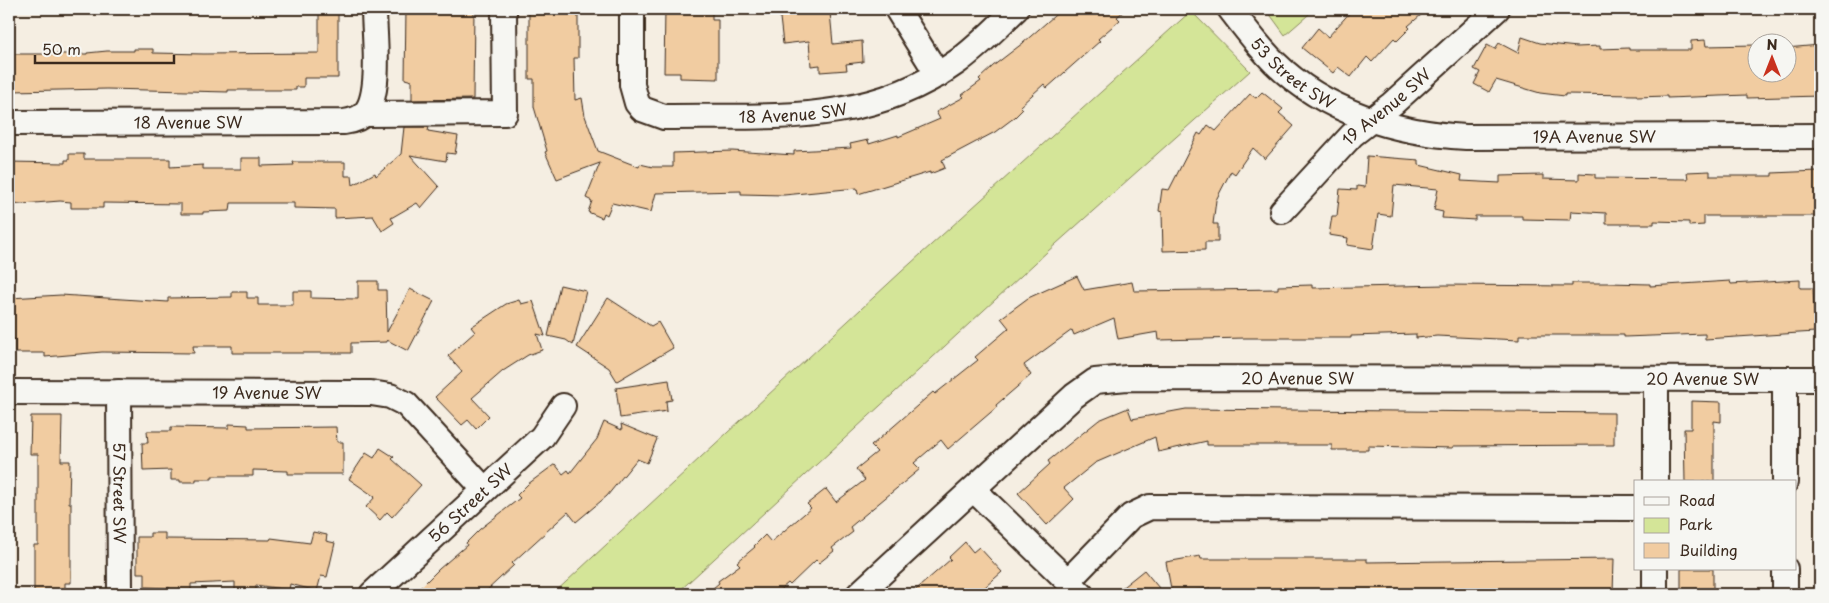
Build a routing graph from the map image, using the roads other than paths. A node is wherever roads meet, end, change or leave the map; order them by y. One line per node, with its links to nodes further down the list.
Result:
1 (374, 9): 9 (street)
2 (504, 9): 9 (street, 18 Avenue SW)
3 (632, 9): 8 (street, 18 Avenue SW)
4 (897, 9): 8 (street)
5 (1016, 9): 8 (street, 18 Avenue SW)
6 (1230, 9): 10 (street, 53 Street SW)
7 (1497, 9): 10 (street, 19 Avenue SW)
8 (938, 74)
9 (365, 114): 11 (street, 18 Avenue SW)
10 (1371, 120): 12 (street, 19A Avenue SW); 13 (street, 19 Avenue SW)
11 (9, 123)
12 (1820, 136)
13 (1282, 211)
14 (1656, 379): 15 (street, 20 Avenue SW); 20 (street); 23 (street, 20 Avenue SW)
15 (1785, 379): 16 (street, 20 Avenue SW); 21 (street)
16 (1820, 379)
17 (9, 392): 18 (street, 19 Avenue SW)
18 (120, 392): 22 (street, 19 Avenue SW); 28 (street, 57 Street SW)
19 (563, 406): 22 (street, 56 Street SW)
20 (1656, 480)
21 (1785, 480)
22 (484, 489): 29 (street, 56 Street SW)
23 (974, 490): 27 (street); 30 (street, 20 Avenue SW)
24 (1634, 508): 27 (street)
25 (1655, 570): 31 (street)
26 (1785, 570): 32 (street)
27 (1074, 588)
28 (120, 594)
29 (372, 594)
30 (860, 594)
31 (1655, 594)
32 (1785, 594)

